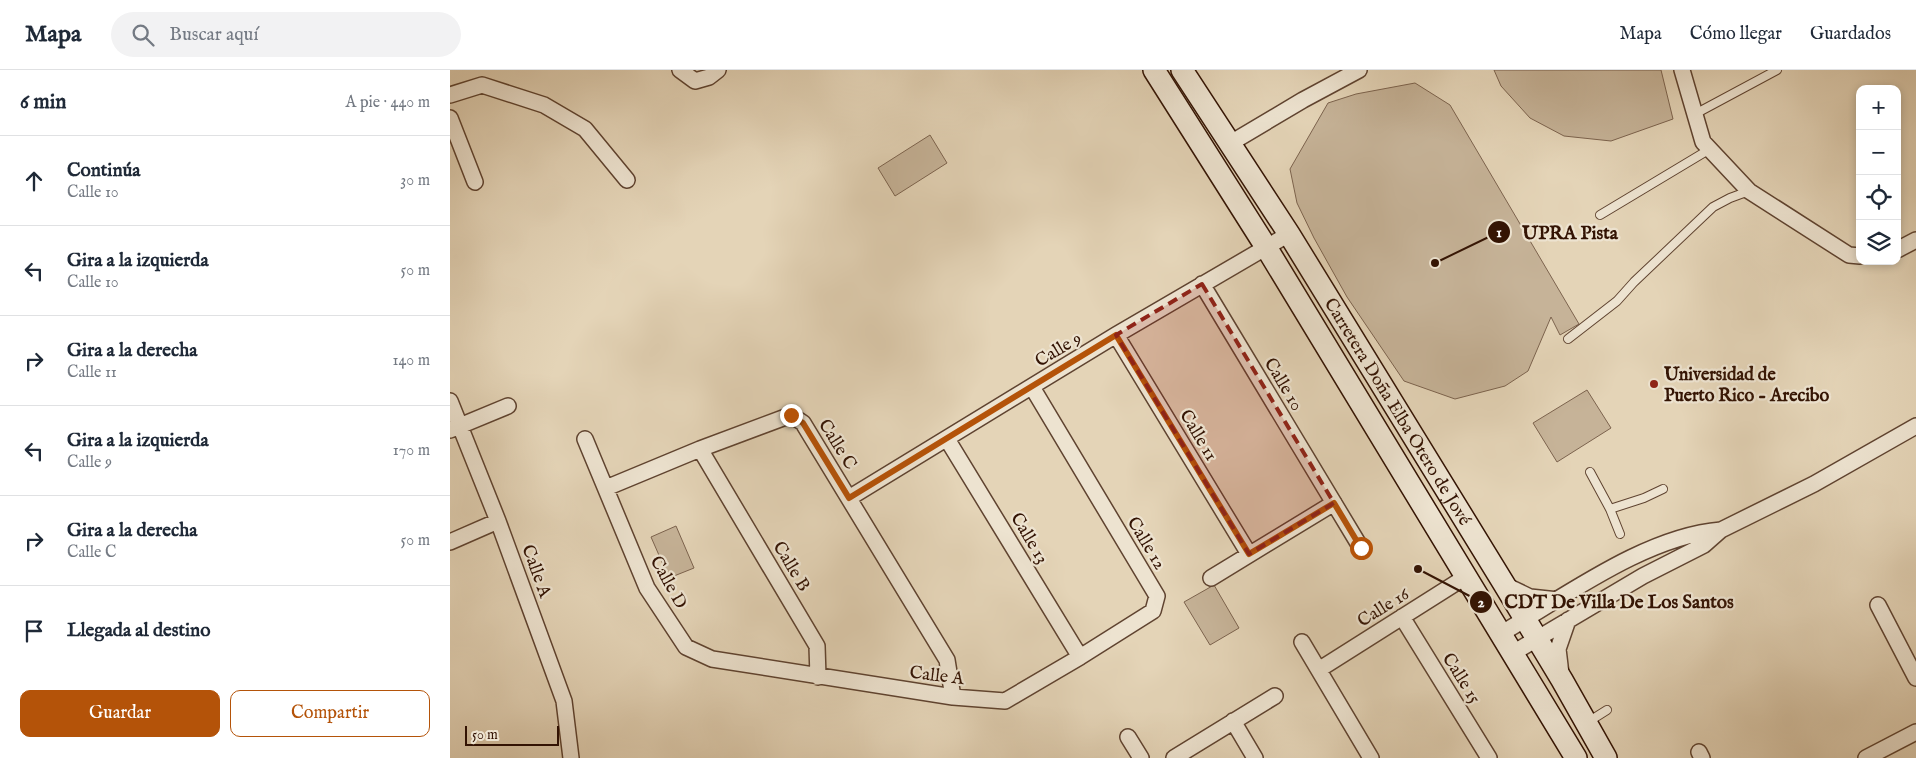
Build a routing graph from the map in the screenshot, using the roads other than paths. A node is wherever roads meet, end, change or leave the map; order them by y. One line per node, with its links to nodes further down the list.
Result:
1 (680, 70): 7 (street)
2 (1182, 70): 12 (street, Carretera Doña Elba Otero de Jové)
3 (1359, 70): 12 (street)
4 (1682, 70): 9 (street)
5 (1777, 70): 9 (lane)
6 (1156, 71): 11 (street, Carretera Doña Elba Otero de Jové)
7 (713, 74)
8 (450, 95): 14 (street)
9 (1695, 114): 13 (street)
10 (450, 118): 15 (street)
11 (1197, 139): 12 (street); 20 (street, Carretera Doña Elba Otero de Jové)
12 (1230, 144): 18 (street, Carretera Doña Elba Otero de Jové)
13 (1710, 149): 16 (street); 17 (lane)
14 (627, 180)
15 (475, 182)
16 (1749, 191): 22 (street); 25 (lane)
17 (1600, 215)
18 (1289, 234): 20 (street, Calle 9); 48 (street, Carretera Doña Elba Otero de Jové)
19 (1916, 240): 21 (street)
20 (1266, 247): 23 (street, Calle 9); 46 (street, Carretera Doña Elba Otero de Jové)
21 (1901, 248)
22 (1856, 256)
23 (1202, 284): 24 (street, Calle 9); 38 (street, Calle 10)
24 (1116, 335): 26 (street, Calle 9); 45 (street, Calle 11)
25 (1568, 339)
26 (1032, 387): 31 (street, Calle 9); 58 (street, Calle 12)
27 (450, 401): 30 (street, Calle A)
28 (508, 406): 30 (street)
29 (1916, 426): 41 (street)
30 (455, 428): 40 (street, Calle A)
31 (947, 438): 37 (street, Calle 9); 58 (street, Calle 13)
32 (585, 439): 35 (street, Calle D)
33 (700, 449): 35 (street, Calle C); 37 (street, Calle C); 60 (street, Calle B)
34 (1590, 472): 39 (lane)
35 (606, 488): 60 (street, Calle D)
36 (1663, 489): 39 (lane)
37 (849, 498): 65 (street, Calle C)
38 (1334, 503): 44 (street, Calle 10); 45 (street)
39 (1610, 509): 42 (lane)
40 (498, 521): 43 (street); 72 (street, Calle A)
41 (1721, 530): 49 (street); 53 (street)
42 (1620, 534)
43 (450, 542)
44 (1361, 548)
45 (1249, 554): 47 (street)
46 (1467, 576): 51 (street, Calle 16); 54 (street, Carretera Doña Elba Otero de Jové)
47 (1211, 578)
48 (1504, 584): 49 (street); 52 (street, Carretera Doña Elba Otero de Jové)
49 (1558, 600): 52 (street)
50 (1878, 605): 62 (street)
51 (1402, 617): 59 (street, Calle 16); 76 (street, Calle 15)
52 (1526, 620): 54 (street); 55 (street, Carretera Doña Elba Otero de Jové)
53 (1568, 620): 55 (street); 63 (street)
54 (1502, 633): 57 (street, Carretera Doña Elba Otero de Jové)
55 (1537, 639): 57 (street); 63 (street, Carretera Doña Elba Otero de Jové)
56 (1302, 642): 59 (street)
57 (1514, 653): 77 (street, Carretera Doña Elba Otero de Jové)
58 (1080, 657): 61 (street, Calle 12)
59 (1320, 669): 75 (street)
60 (818, 677): 65 (street, Calle A)
61 (1045, 678): 65 (street, Calle A)
62 (1916, 678)
63 (1562, 680): 68 (street, Carretera Doña Elba Otero de Jové)
64 (1275, 696): 67 (street)
65 (952, 698)
66 (1607, 710): 68 (lane)
67 (1233, 721): 71 (street); 74 (street)
68 (1586, 723): 78 (street, Carretera Doña Elba Otero de Jové)
69 (1916, 732): 79 (street)
70 (1128, 736): 73 (street)
71 (1175, 757)
72 (571, 758)
73 (1141, 758)
74 (1255, 758)
75 (1371, 758)
76 (1489, 758)
77 (1576, 758)
78 (1606, 758)
79 (1866, 758)

